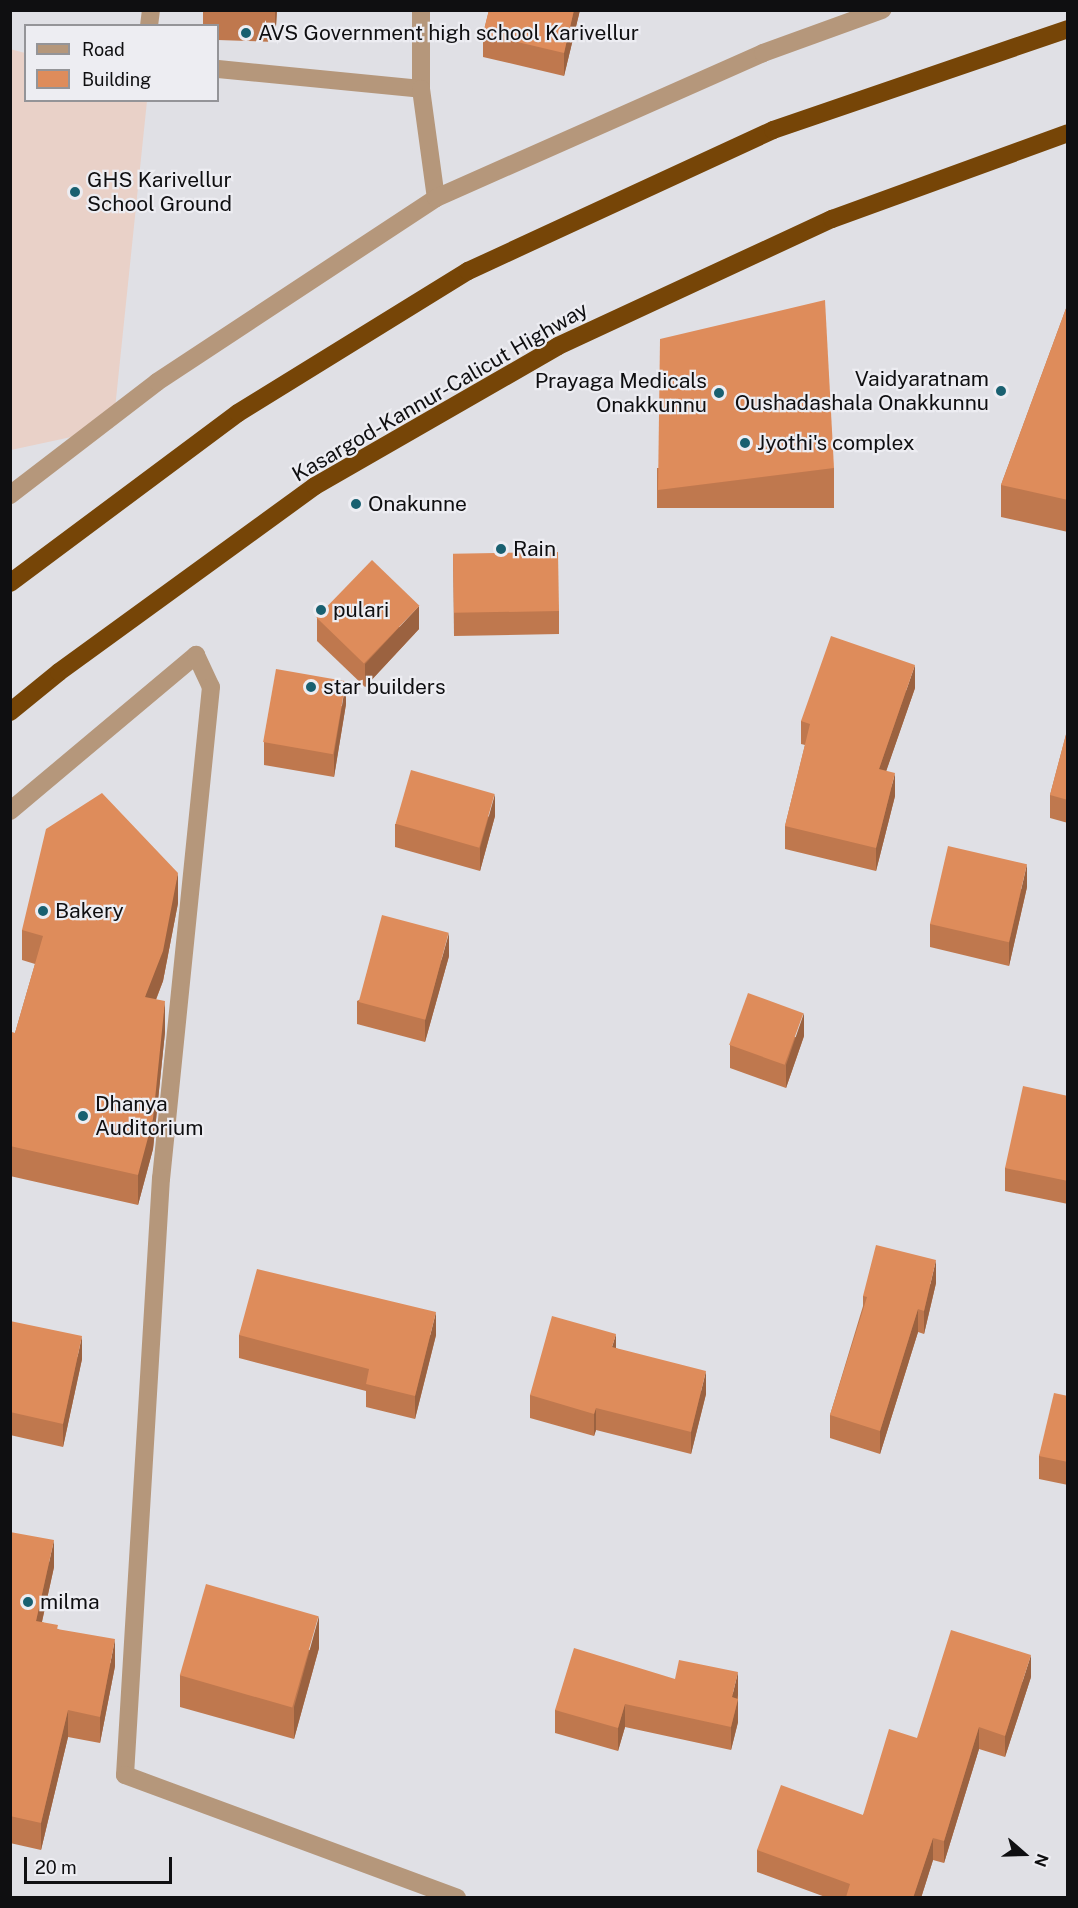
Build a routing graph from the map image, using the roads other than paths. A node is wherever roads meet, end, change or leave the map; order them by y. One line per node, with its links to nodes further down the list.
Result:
1 (421, 10): 5 (street)
2 (882, 10): 7 (street)
3 (1068, 29): 9 (highway)
4 (219, 69): 5 (street)
5 (421, 89): 7 (street)
6 (1068, 133): 10 (highway, Kasargod-Kannur-Calicut Highway)
7 (436, 198): 8 (street)
8 (10, 495)
9 (10, 582)
10 (10, 712)
11 (10, 811): 12 (street)
12 (457, 1898)

